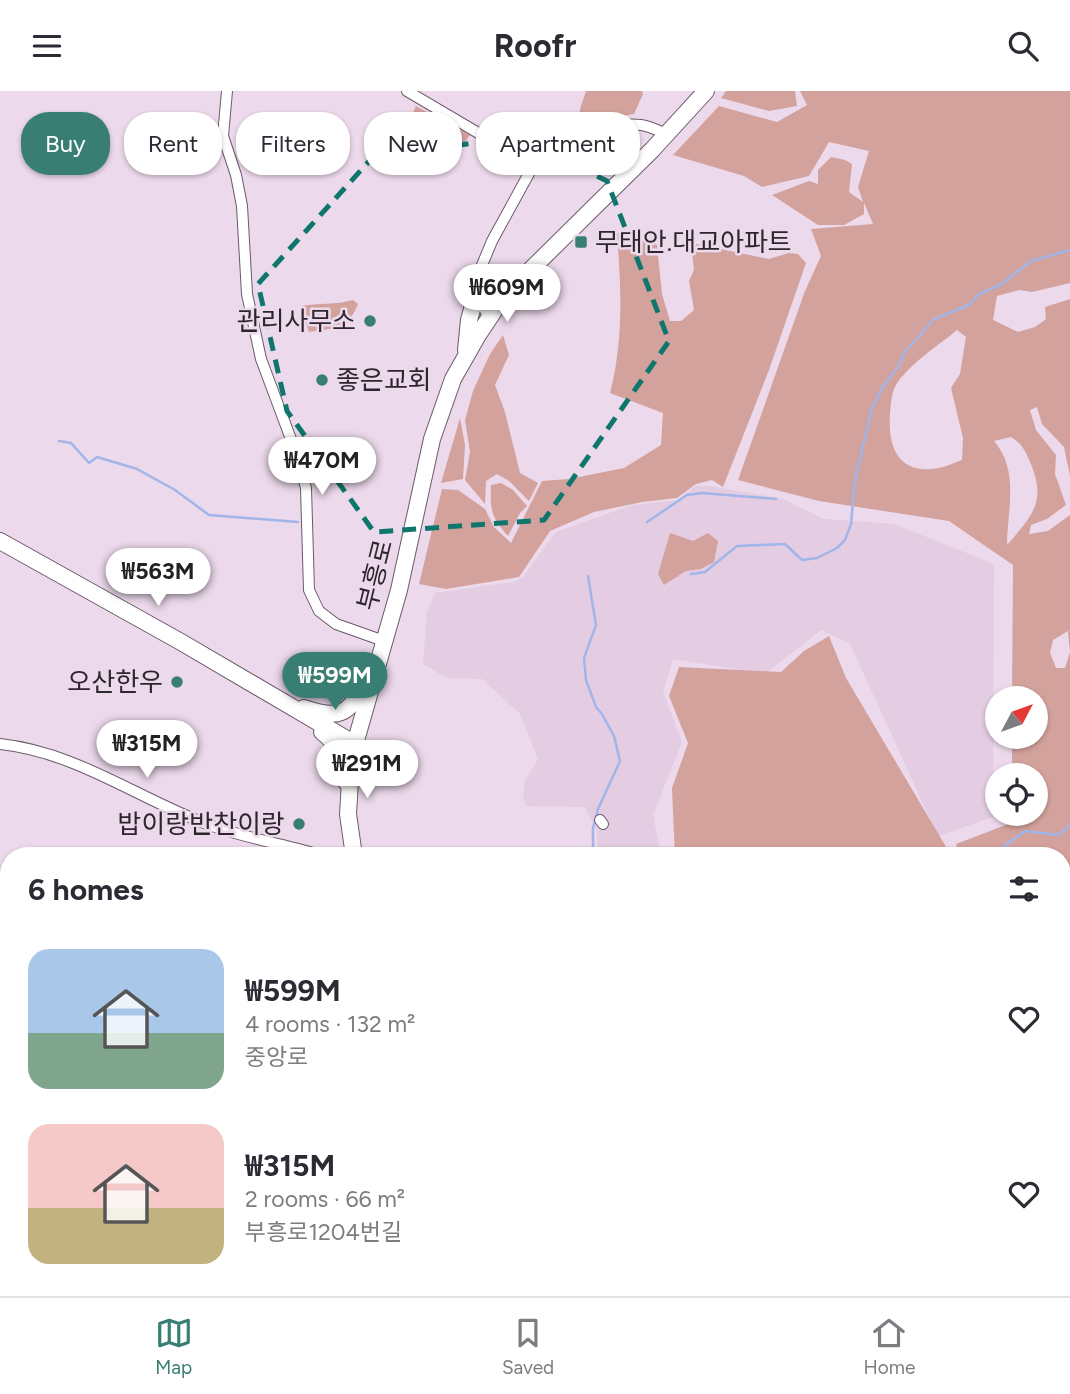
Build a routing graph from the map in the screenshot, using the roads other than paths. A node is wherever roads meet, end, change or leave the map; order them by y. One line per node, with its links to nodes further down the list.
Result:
1 (227, 91): 12 (street)
2 (407, 91): 5 (street)
3 (706, 91): 6 (main road, 부흥로)
4 (640, 125): 6 (street)
5 (476, 132)
6 (667, 134): 9 (main road, 부흥로)
7 (528, 175): 8 (street)
8 (476, 295): 9 (street); 10 (main road)
9 (489, 317): 10 (main road, 부흥로)
10 (465, 359): 12 (main road, 부흥로)
11 (0, 541): 14 (main road)
12 (384, 641): 13 (main road, 부흥로)
13 (380, 658): 14 (main road); 17 (main road, 부흥로)
14 (254, 685): 15 (main road)
15 (296, 710): 17 (main road); 18 (main road)
16 (0, 744): 19 (street)
17 (355, 744): 18 (main road, 부흥로)
18 (349, 799): 20 (main road, 부흥로)
19 (283, 847)
20 (352, 847)

